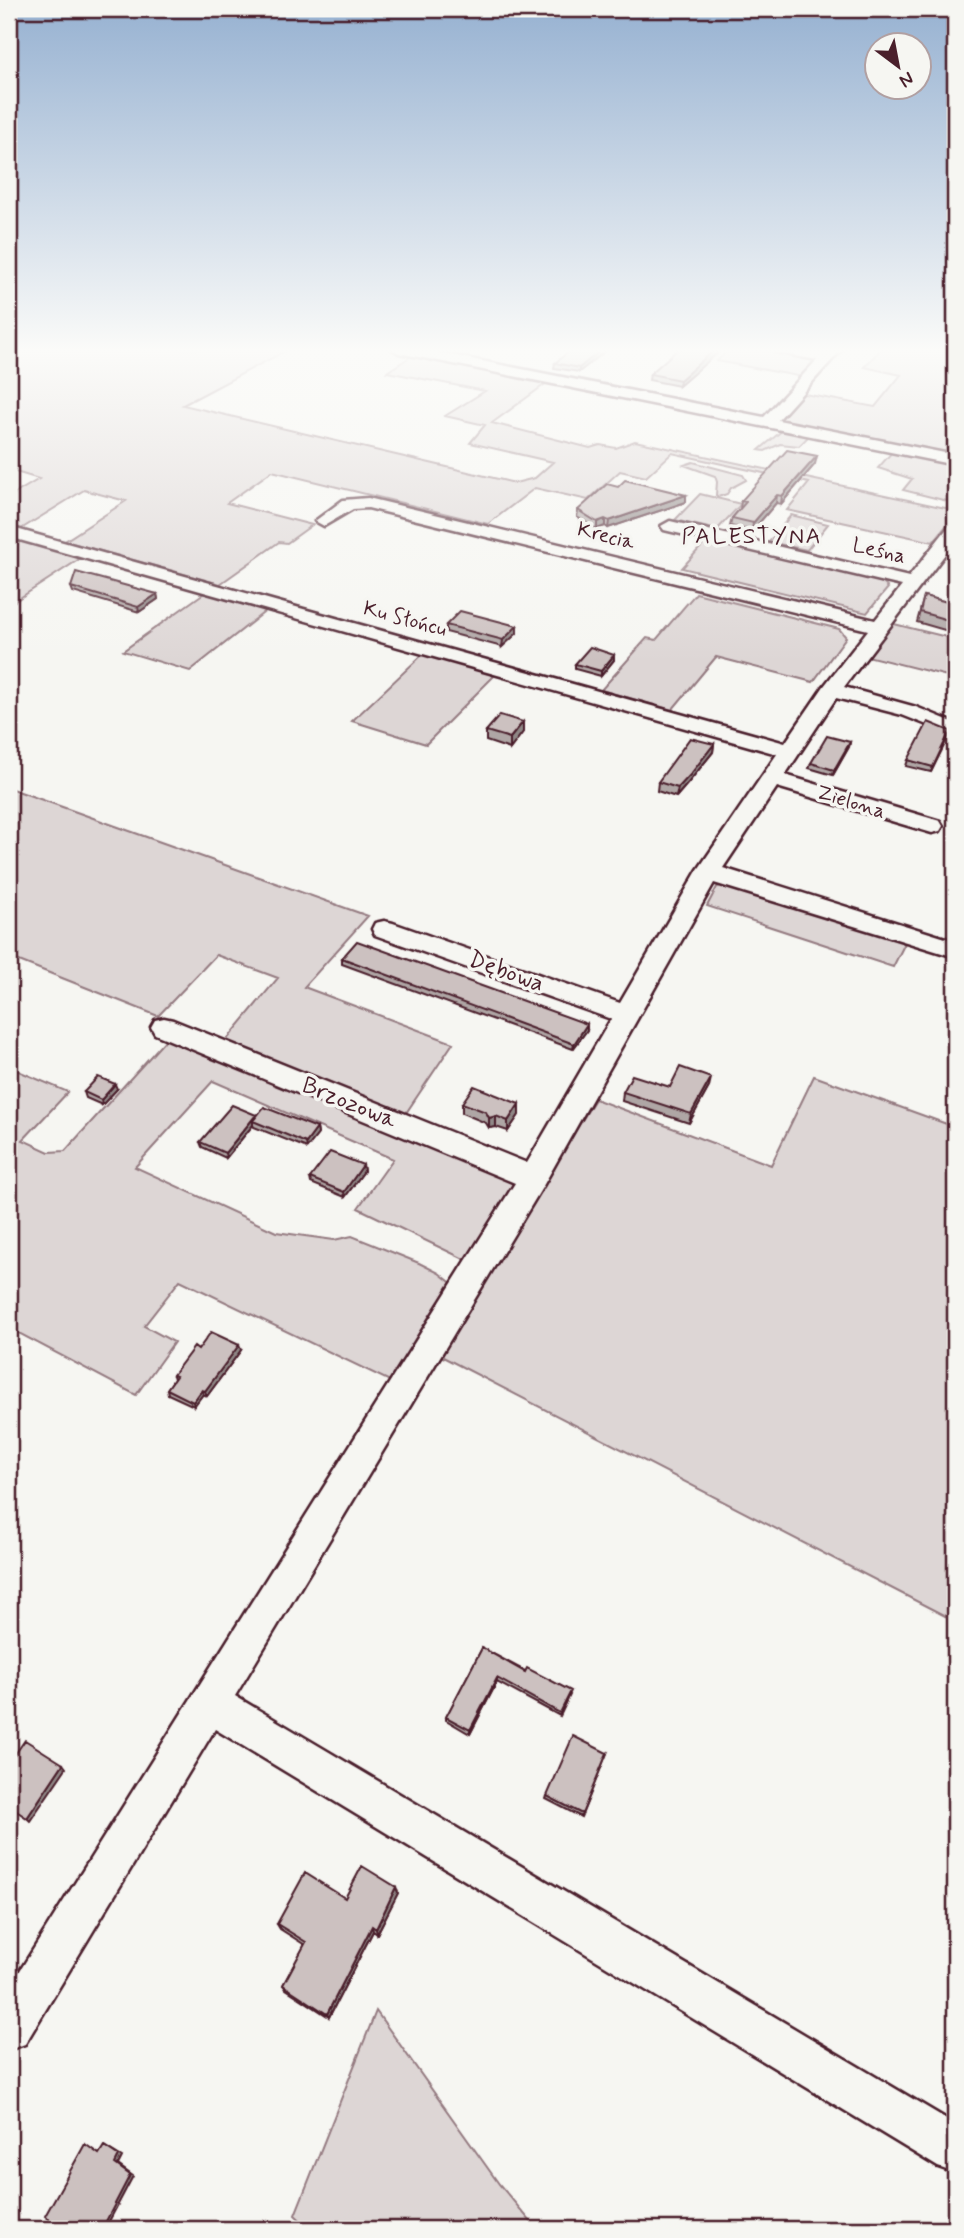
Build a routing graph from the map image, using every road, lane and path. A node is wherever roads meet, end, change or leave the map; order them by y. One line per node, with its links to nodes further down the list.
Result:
1 (921, 453): 2 (street)
2 (955, 460)
3 (324, 521): 8 (street, Krecia)
4 (670, 526): 7 (street, Leśna)
5 (955, 530): 7 (street)
6 (9, 532): 11 (street, Ku Słońcu)
7 (914, 583): 8 (street)
8 (881, 627): 9 (street)
9 (831, 690): 10 (street); 11 (street)
10 (955, 730)
11 (789, 751): 12 (street)
12 (771, 778): 13 (street, Zielona); 14 (street)
13 (932, 826)
14 (709, 871): 16 (street); 17 (street)
15 (384, 929): 17 (street, Dębowa)
16 (955, 949)
17 (627, 1015): 19 (street)
18 (164, 1027): 19 (street, Brzozowa)
19 (533, 1178): 20 (street)
20 (211, 1704): 21 (street); 22 (street)
21 (9, 2028)
22 (955, 2150)

